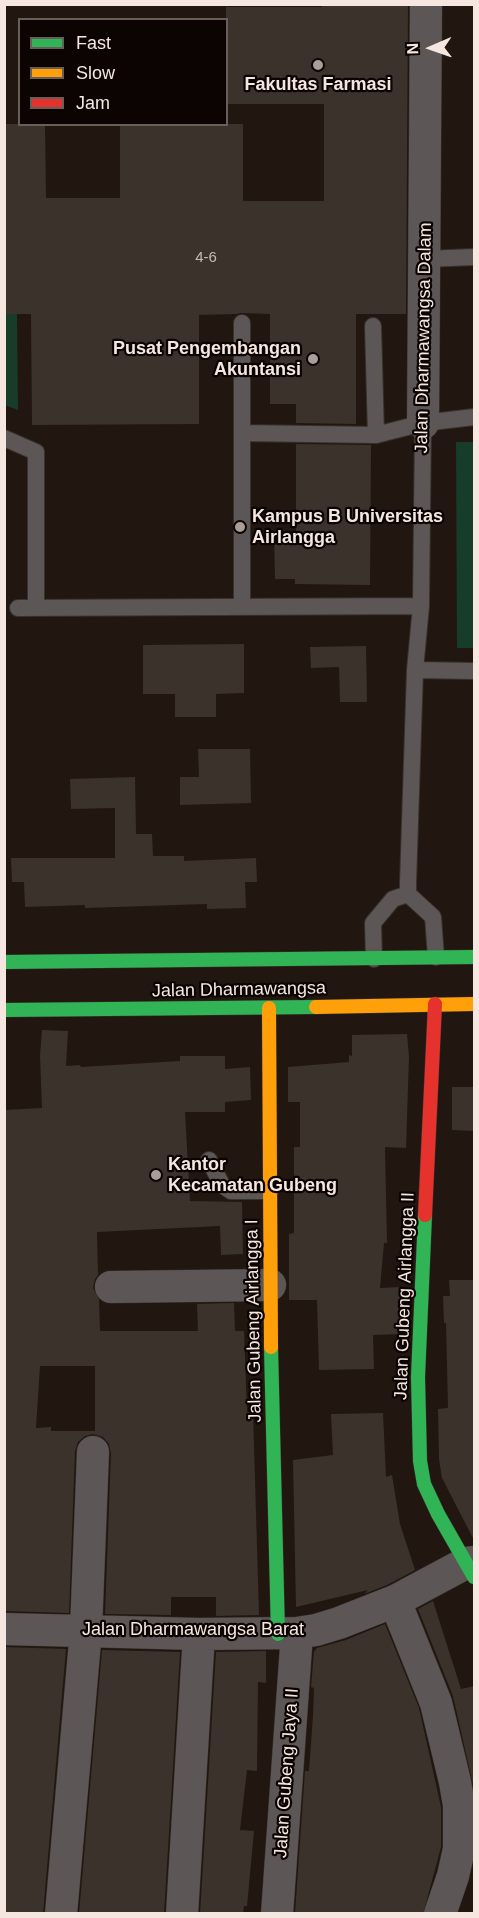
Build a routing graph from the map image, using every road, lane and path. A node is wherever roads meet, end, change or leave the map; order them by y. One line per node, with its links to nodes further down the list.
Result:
1 (426, 4): 3 (street, Jalan Dharmawangsa Dalam)
2 (474, 257): 3 (lane)
3 (425, 259): 7 (street, Jalan Dharmawangsa Dalam)
4 (242, 323): 8 (lane)
5 (373, 326): 9 (lane)
6 (474, 417): 7 (lane)
7 (423, 423): 9 (lane); 12 (lane, Jalan Dharmawangsa Dalam)
8 (243, 433): 9 (lane); 13 (lane)
9 (376, 435)
10 (4, 438): 11 (lane)
11 (36, 606): 13 (lane); 14 (lane)
12 (421, 606): 13 (lane); 15 (lane, Jalan Dharmawangsa Dalam)
13 (242, 607)
14 (18, 608)
15 (415, 670): 16 (lane); 17 (lane, Jalan Dharmawangsa Dalam)
16 (474, 671)
17 (408, 894): 18 (lane); 20 (lane)
18 (436, 957): 19 (street, Jalan Dharmawangsa); 20 (street, Jalan Dharmawangsa)
19 (474, 957)
20 (374, 958): 21 (street, Jalan Dharmawangsa)
21 (4, 962)
22 (157, 990): 27 (street)
23 (435, 1004): 24 (street, Jalan Dharmawangsa); 25 (street, Jalan Dharmawangsa); 33 (street, Jalan Gubeng Airlangga II)
24 (474, 1004)
25 (269, 1008): 27 (street, Jalan Dharmawangsa); 29 (street, Jalan Gubeng Airlangga I)
26 (4, 1010): 27 (street, Jalan Dharmawangsa)
27 (157, 1010)
28 (209, 1160): 29 (lane)
29 (270, 1191): 30 (street, Jalan Gubeng Airlangga I)
30 (270, 1285): 31 (street); 38 (street, Jalan Gubeng Airlangga I)
31 (111, 1287)
32 (93, 1452): 36 (street)
33 (472, 1568): 34 (street, Jalan Dharmawangsa Barat)
34 (395, 1601): 38 (street, Jalan Dharmawangsa Barat); 42 (street)
35 (4, 1629): 36 (street, Jalan Dharmawangsa Barat)
36 (86, 1630): 37 (street, Jalan Dharmawangsa Barat); 39 (street)
37 (199, 1634): 38 (street, Jalan Dharmawangsa Barat); 40 (street)
38 (288, 1634): 41 (street, Jalan Gubeng Jaya II)
39 (61, 1914)
40 (182, 1914)
41 (277, 1914)
42 (440, 1914)

